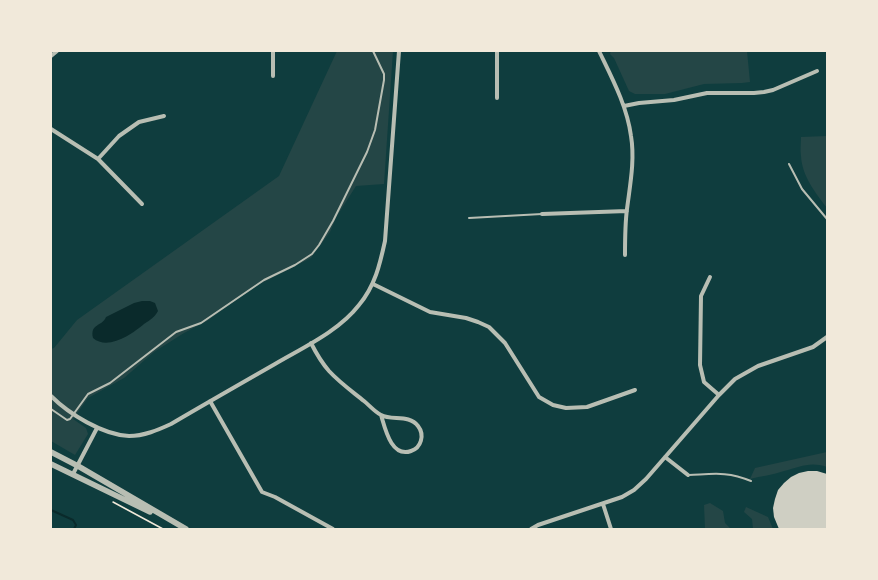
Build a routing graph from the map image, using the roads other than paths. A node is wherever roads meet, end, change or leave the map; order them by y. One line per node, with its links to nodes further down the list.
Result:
1 (57, 51): 7 (street)
2 (273, 51): 9 (street)
3 (374, 51): 31 (lane)
4 (399, 51): 23 (street)
5 (497, 51): 10 (street)
6 (599, 51): 11 (street)
7 (51, 56)
8 (817, 71): 11 (street)
9 (272, 76)
10 (497, 98)
11 (624, 106): 17 (street)
12 (164, 116): 14 (street)
13 (51, 129): 14 (street)
14 (98, 159): 16 (street)
15 (789, 164): 20 (lane)
16 (142, 204)
17 (626, 211): 18 (street); 21 (street)
18 (542, 214): 19 (lane)
19 (469, 218)
20 (827, 219)
21 (625, 255)
22 (710, 277): 27 (street)
23 (373, 284): 25 (street); 26 (street)
24 (827, 337): 27 (street)
25 (311, 343): 29 (street); 32 (street)
26 (636, 390)
27 (719, 395): 35 (street)
28 (51, 396): 31 (street)
29 (210, 401): 33 (street); 43 (street)
30 (51, 409): 31 (lane)
31 (74, 414): 33 (street)
32 (381, 415): 32 (street)
33 (97, 428): 37 (street)
34 (51, 452): 37 (street)
35 (665, 457): 39 (street); 41 (street)
36 (51, 464): 38 (street)
37 (78, 466): 38 (street); 42 (street)
38 (73, 474): 42 (street)
39 (688, 476): 40 (lane)
40 (751, 481)
41 (603, 504): 44 (street); 45 (street)
42 (186, 529)
43 (333, 529)
44 (531, 529)
45 (611, 529)

